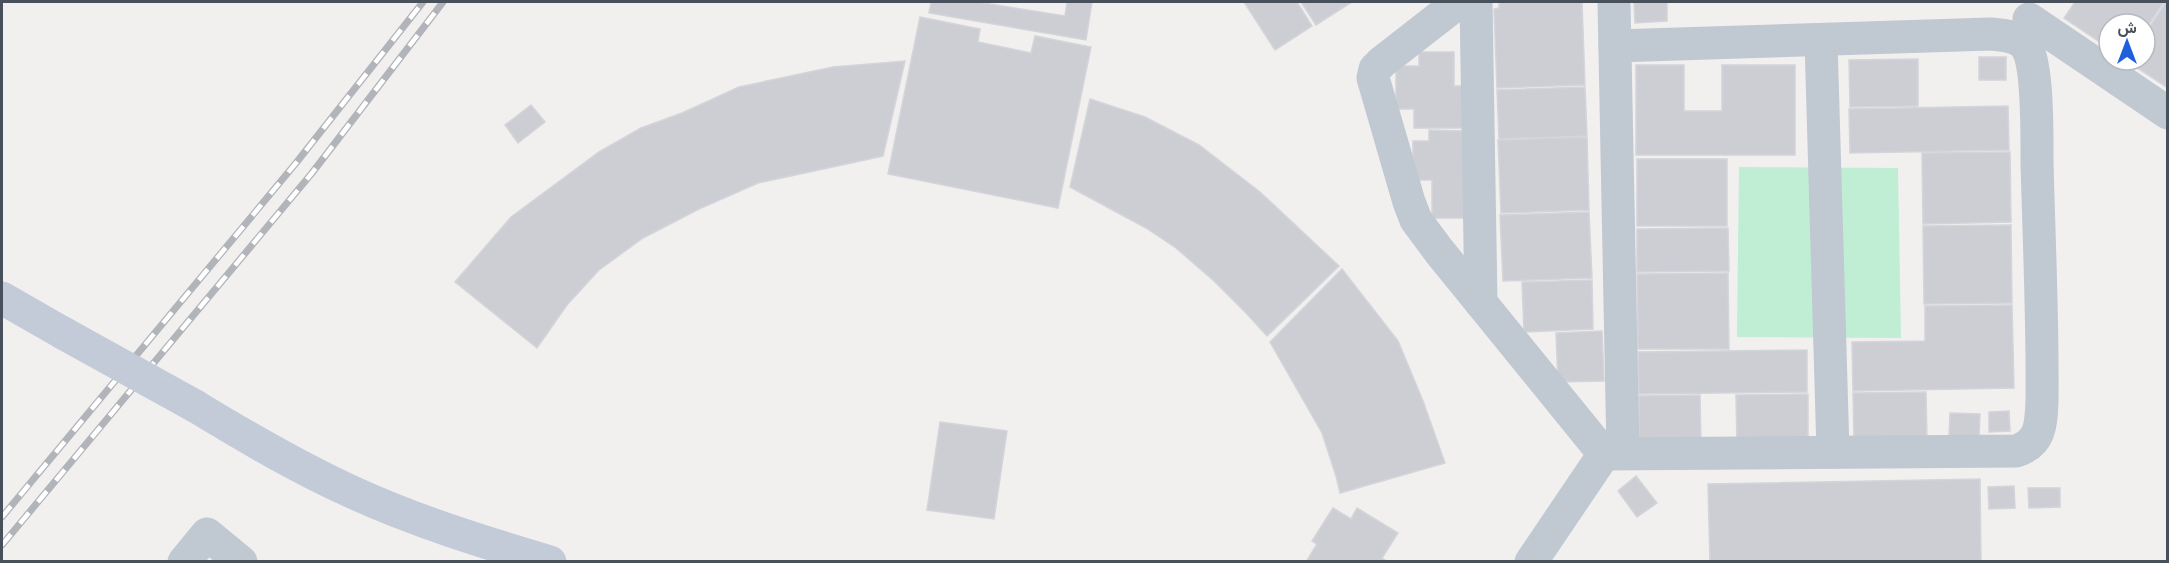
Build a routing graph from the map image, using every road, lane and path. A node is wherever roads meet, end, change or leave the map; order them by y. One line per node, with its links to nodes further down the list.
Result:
1 (1458, 2): 9 (street)
2 (1476, 2): 9 (street)
3 (1614, 2): 6 (street)
4 (2030, 20): 5 (street); 7 (street); 10 (street)
5 (1821, 40): 6 (street); 10 (street)
6 (1615, 46): 11 (street)
7 (2168, 113)
8 (2, 298): 14 (street, bridge)
9 (1481, 303): 11 (street)
10 (1833, 452): 11 (street)
11 (1613, 454): 15 (street)
12 (184, 561): 13 (street)
13 (241, 561)
14 (550, 561)
15 (1531, 561)

